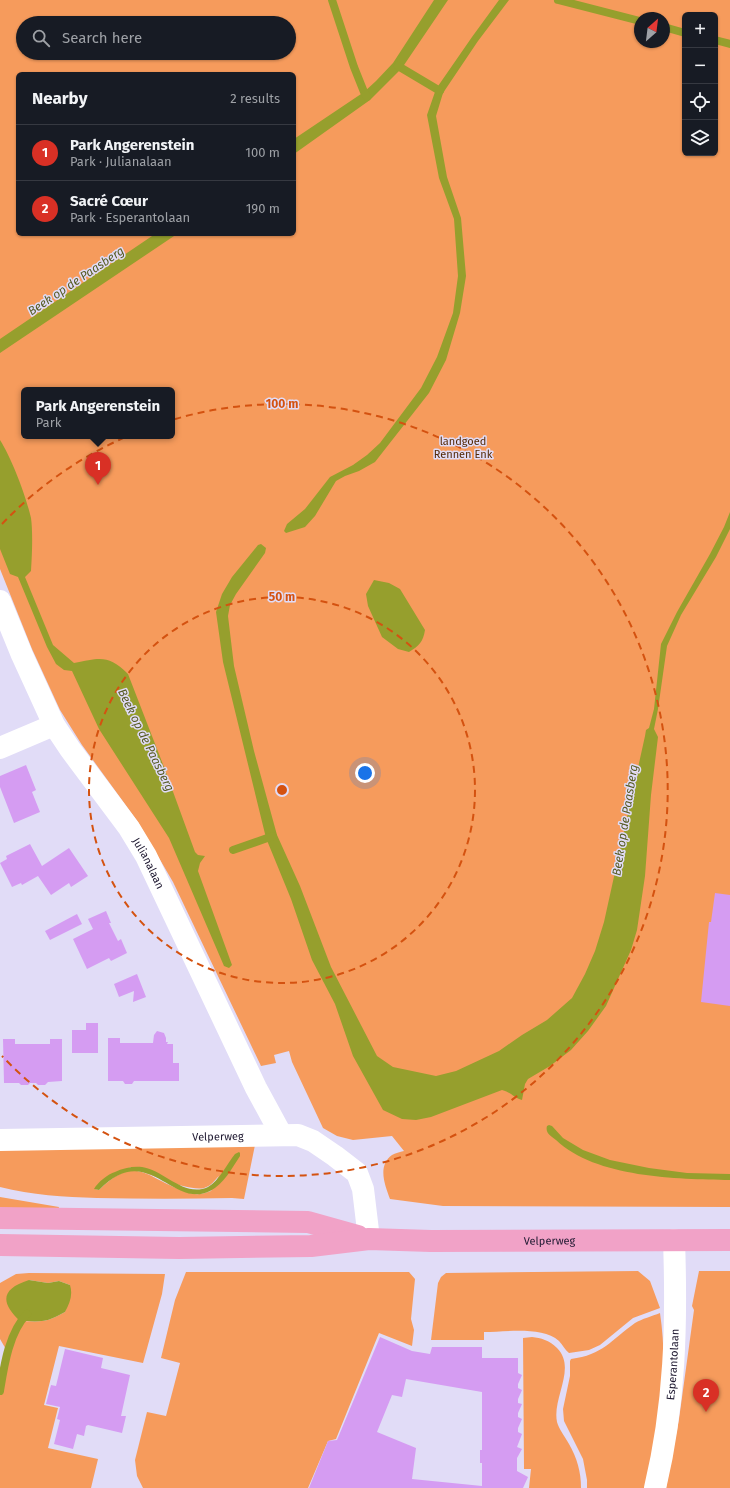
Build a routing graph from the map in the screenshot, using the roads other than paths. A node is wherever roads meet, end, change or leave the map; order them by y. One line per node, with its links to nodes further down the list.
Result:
1 (0, 601): 2 (street, Julianalaan)
2 (54, 725): 3 (street); 4 (street, Julianalaan)
3 (0, 748)
4 (281, 1134): 5 (street, Velperweg); 7 (street, Velperweg)
5 (0, 1140)
6 (0, 1218): 7 (main road, Velperweg)
7 (369, 1239): 8 (main road, Velperweg); 10 (main road, Velperweg)
8 (674, 1240): 9 (main road, Velperweg); 11 (street, Esperantolaan)
9 (730, 1240)
10 (0, 1245)
11 (655, 1488)

